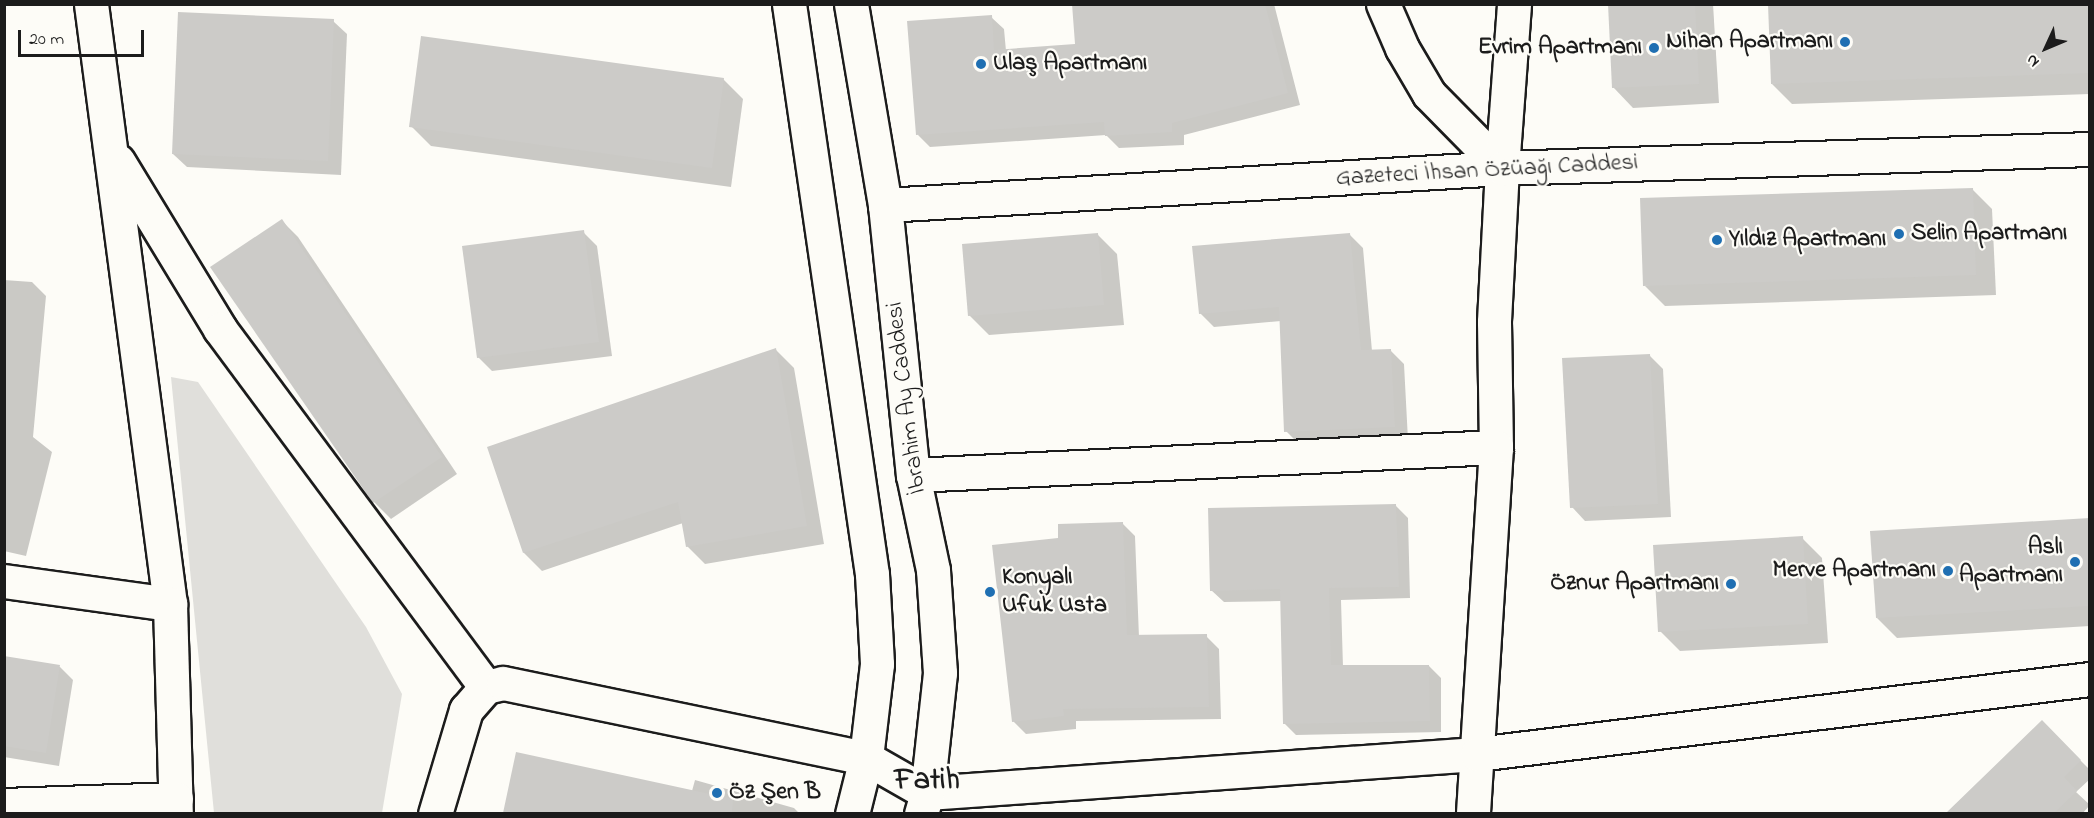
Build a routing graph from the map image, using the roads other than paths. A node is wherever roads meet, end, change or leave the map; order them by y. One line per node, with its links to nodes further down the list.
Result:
1 (91, 4): 6 (street)
2 (789, 4): 17 (street)
3 (851, 4): 9 (street, İbrahim Ay Caddesi)
4 (1383, 4): 8 (street)
5 (1514, 4): 8 (street)
6 (110, 148): 13 (street); 15 (street)
7 (2090, 149): 8 (street, Gazeteci İhsan Özüağı Caddesi)
8 (1502, 168): 9 (street, Gazeteci İhsan Özüağı Caddesi); 10 (street)
9 (885, 205): 11 (street, İbrahim Ay Caddesi)
10 (1496, 447): 11 (street); 16 (street)
11 (913, 475): 18 (street, İbrahim Ay Caddesi)
12 (4, 581): 13 (street)
13 (170, 604): 20 (street)
14 (2090, 679): 16 (street)
15 (486, 687): 17 (street); 21 (street)
16 (1477, 754): 18 (street); 23 (street)
17 (866, 758): 18 (street); 22 (street)
18 (924, 803)
19 (4, 805): 20 (street)
20 (176, 806)
21 (435, 813)
22 (852, 813)
23 (1473, 813)

